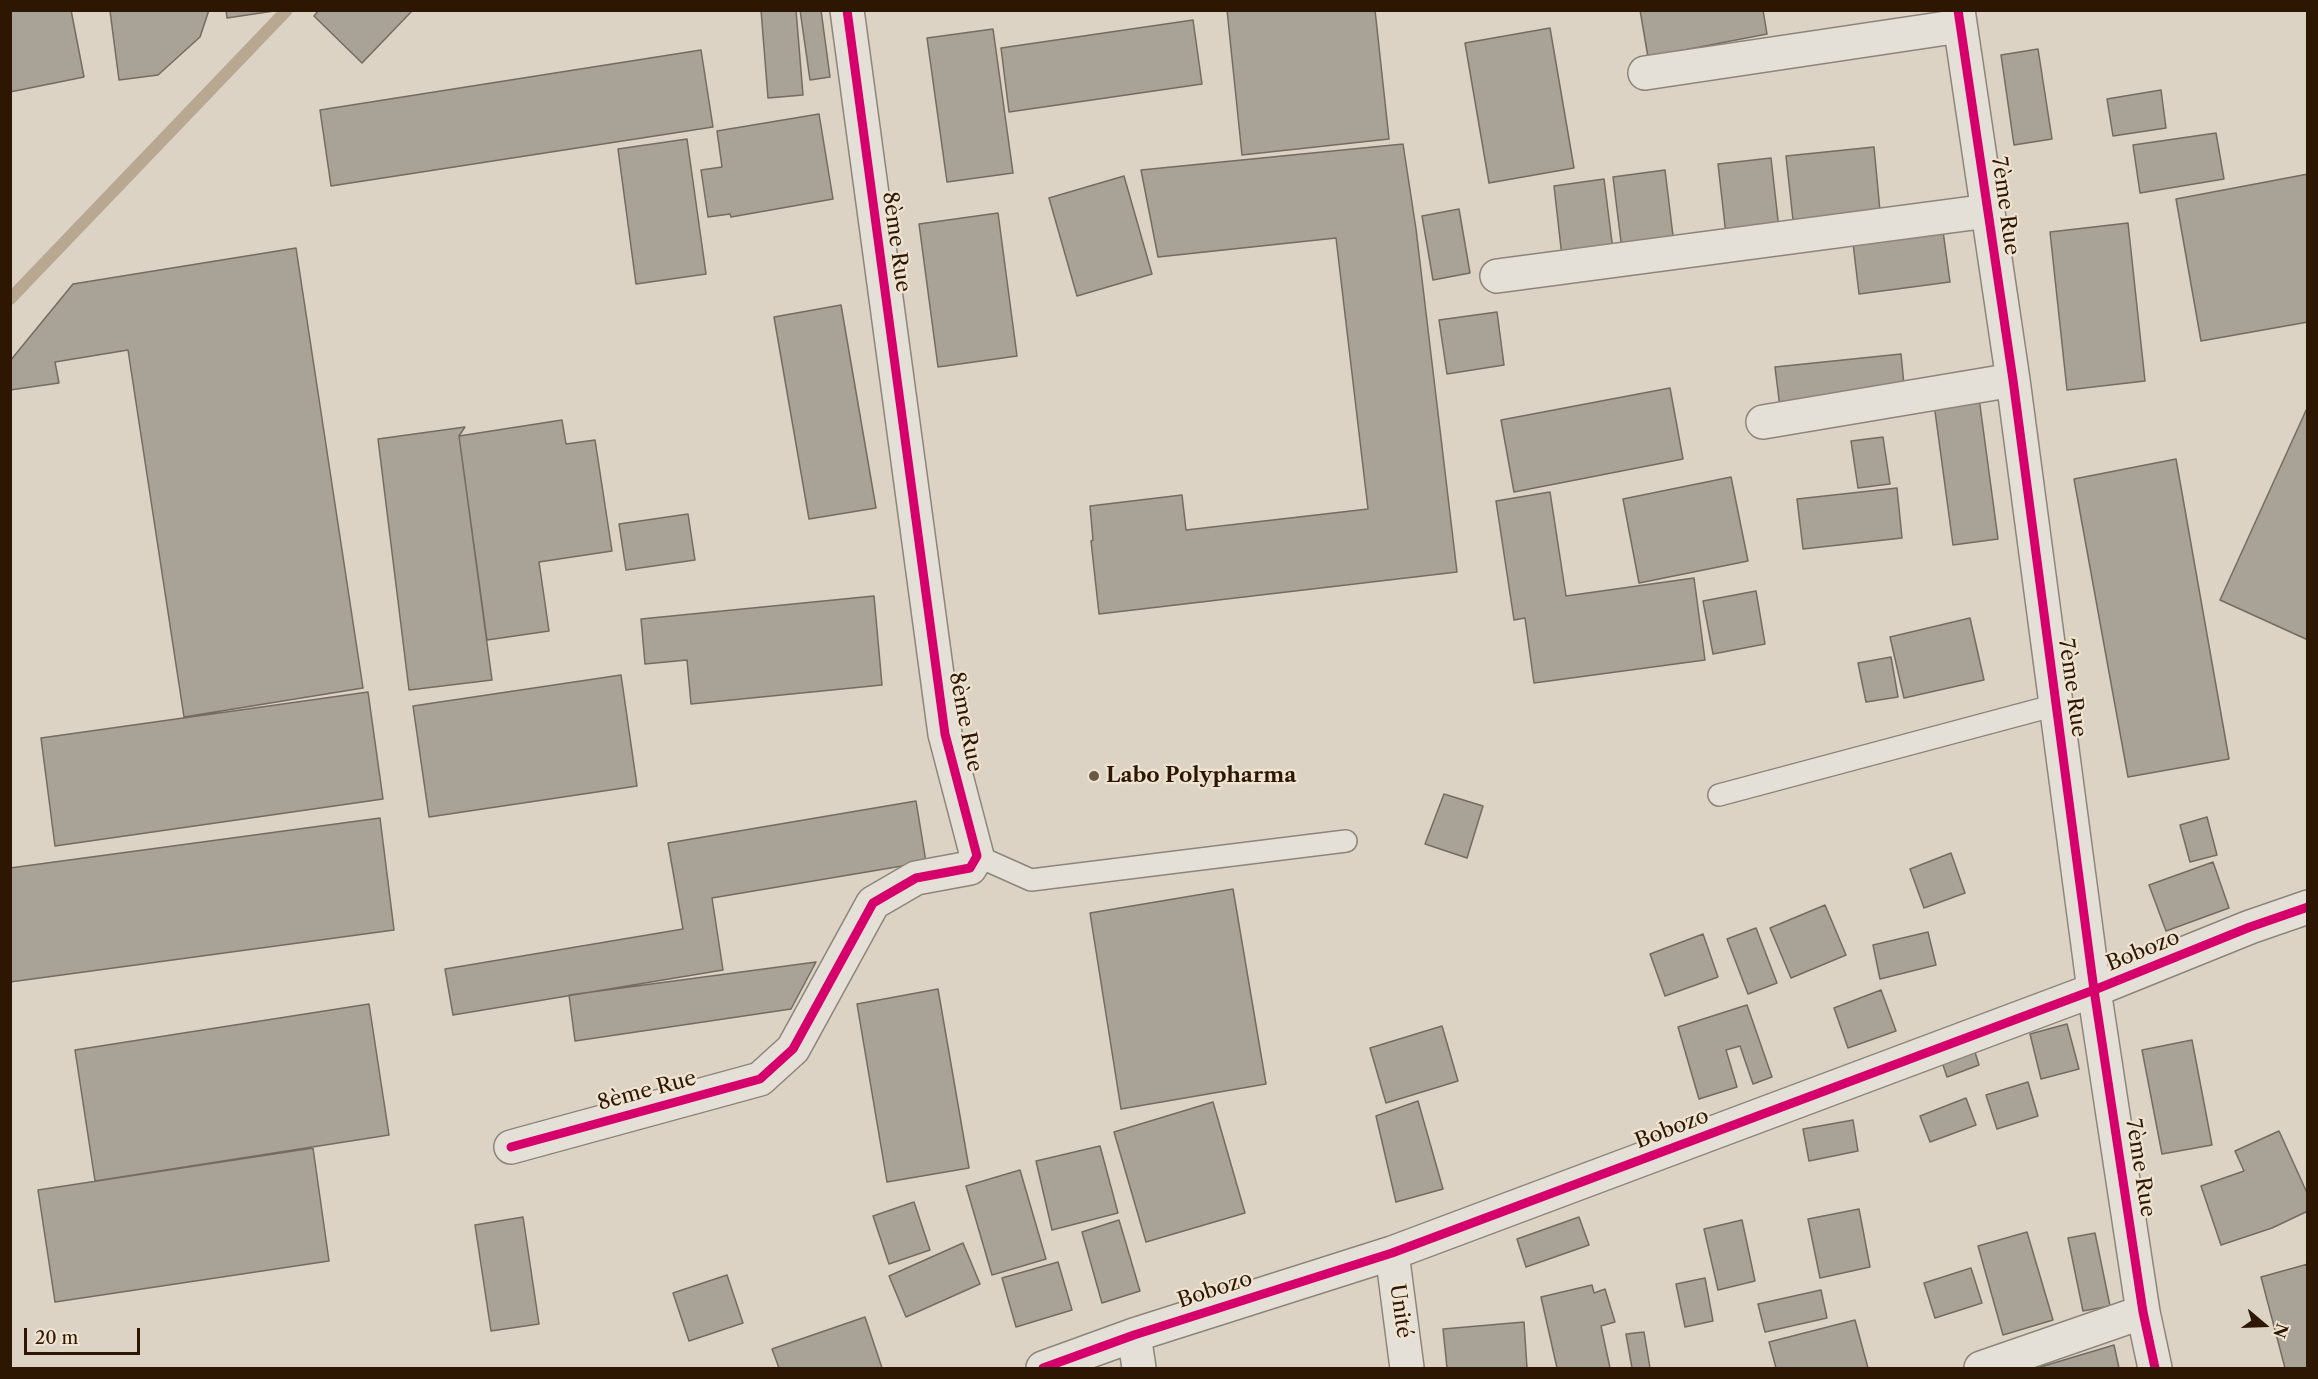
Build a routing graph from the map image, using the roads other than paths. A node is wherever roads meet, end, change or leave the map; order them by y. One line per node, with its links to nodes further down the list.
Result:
1 (847, 10): 11 (street, 8ème Rue)
2 (1959, 18): 3 (street); 4 (street, 7ème Rue)
3 (1645, 73)
4 (1988, 211): 5 (street); 6 (street, 7ème Rue)
5 (1497, 276)
6 (2013, 380): 7 (street); 8 (street, 7ème Rue)
7 (1763, 422)
8 (2056, 705): 9 (lane); 13 (street, 7ème Rue)
9 (1719, 795)
10 (1346, 841): 11 (lane)
11 (977, 856): 14 (street, 8ème Rue)
12 (2307, 907): 13 (street, Bobozo)
13 (2094, 990): 15 (street, Bobozo); 16 (street, 7ème Rue)
14 (511, 1148)
15 (1392, 1253): 17 (street, Bobozo); 20 (street, Unité)
16 (2143, 1312): 21 (street); 22 (street, 7ème Rue)
17 (1134, 1335): 18 (street, Bobozo); 19 (street)
18 (1044, 1368)
19 (1139, 1368)
20 (1407, 1368)
21 (1981, 1368)
22 (2155, 1368)

